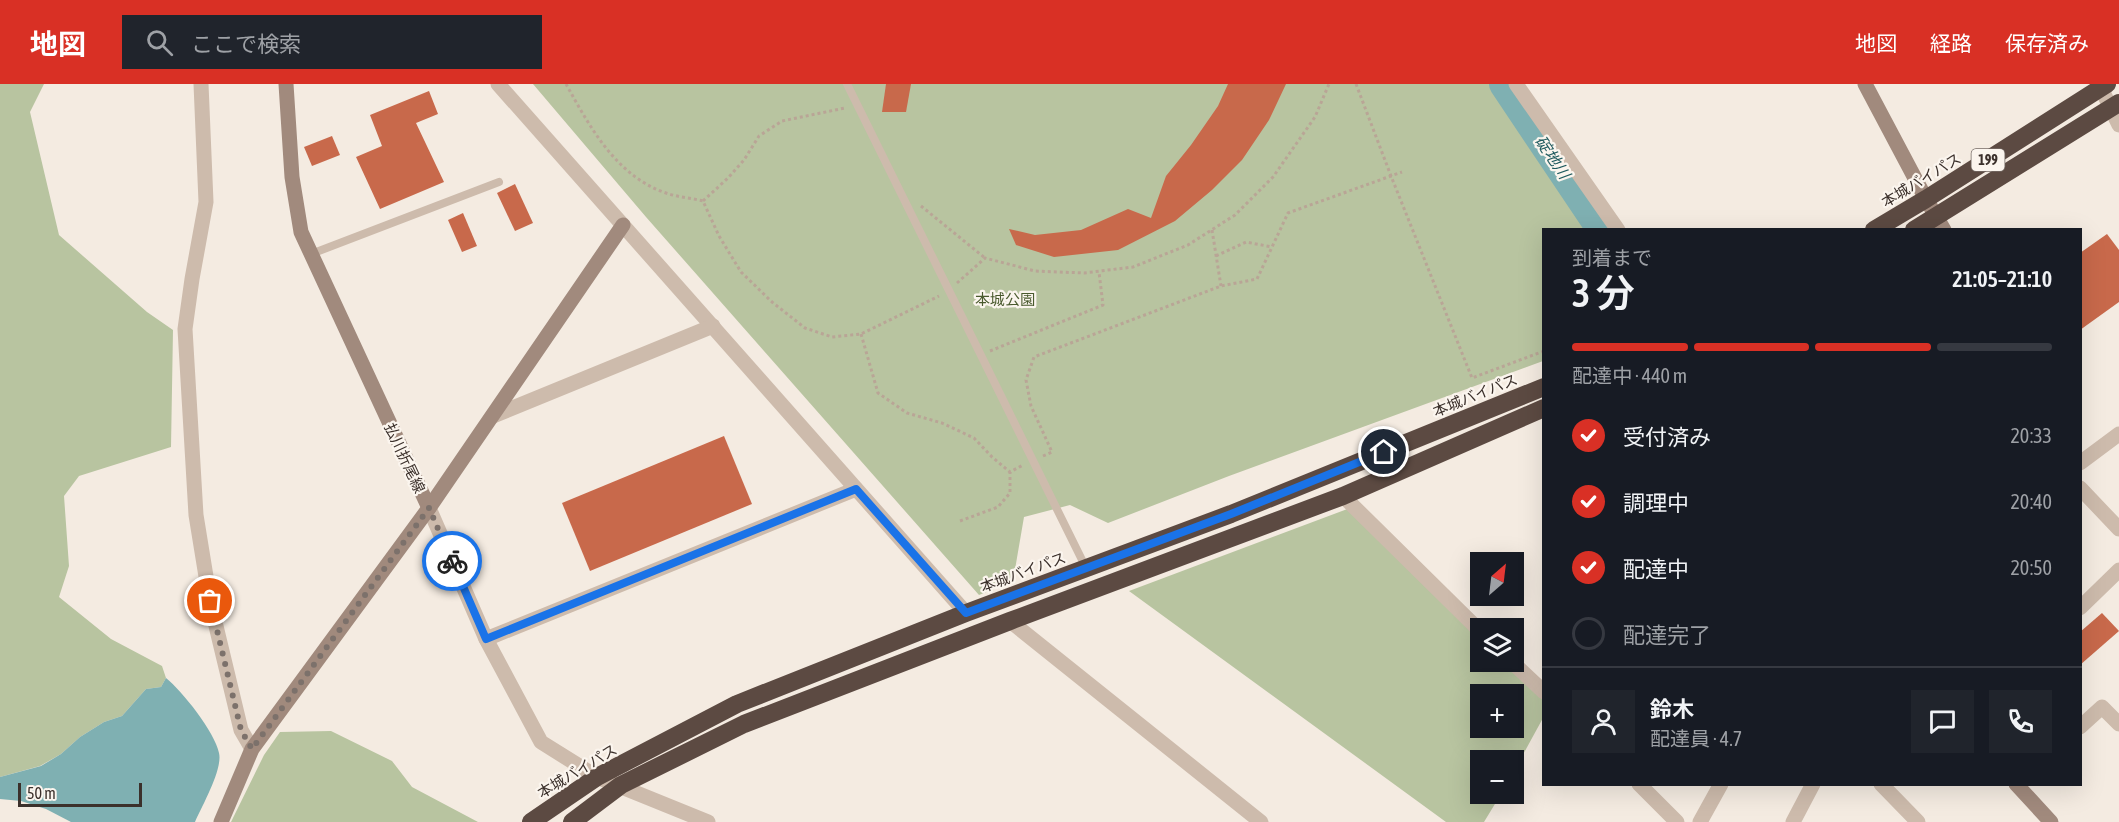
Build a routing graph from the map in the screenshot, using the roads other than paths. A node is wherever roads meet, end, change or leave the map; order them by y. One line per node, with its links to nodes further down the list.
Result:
1 (201, 84): 40 (street)
2 (286, 84): 17 (main road, 払川折尾線)
3 (498, 84): 13 (street)
4 (847, 84): 29 (lane)
5 (1515, 84): 14 (street)
6 (1865, 84): 11 (main road)
7 (2102, 85): 8 (street); 11 (highway, 本城バイパス / 199)
8 (2114, 106): 9 (street); 12 (highway, 199)
9 (2119, 125)
10 (499, 182): 17 (lane)
11 (1926, 199): 12 (main road); 15 (highway, 本城バイパス / 199)
12 (1940, 223): 16 (highway, 199)
13 (623, 225): 18 (street); 21 (main road)
14 (1617, 228)
15 (1877, 228)
16 (1921, 228)
17 (311, 254): 27 (main road, 払川折尾線)
18 (713, 326): 21 (street); 24 (street)
19 (1542, 388): 29 (highway, 本城バイパス)
20 (1542, 409): 26 (highway)
21 (493, 416): 27 (main road)
22 (2119, 434): 23 (street)
23 (2082, 462)
24 (856, 489): 32 (street); 35 (street)
25 (2082, 490): 28 (street)
26 (1343, 496): 33 (street); 34 (highway)
27 (429, 508): 35 (street); 40 (main road, 払川折尾線)
28 (2119, 529)
29 (1086, 568): 32 (highway, 本城バイパス)
30 (2119, 570): 31 (street)
31 (2082, 606)
32 (966, 613): 41 (highway, 本城バイパス)
33 (1470, 620)
34 (1010, 621): 42 (highway); 53 (street)
35 (486, 639): 41 (street)
36 (1523, 672): 37 (street)
37 (1542, 690)
38 (2119, 724): 39 (street)
39 (2082, 725)
40 (252, 749): 49 (main road, 払川折尾線)
41 (597, 777): 42 (street); 50 (highway, 本城バイパス)
42 (621, 785): 51 (highway); 52 (street)
43 (1641, 786): 54 (street)
44 (1720, 786): 55 (street)
45 (1812, 786): 48 (street)
46 (1883, 786): 56 (street)
47 (2019, 786): 57 (main road)
48 (1798, 819)
49 (220, 822)
50 (531, 822)
51 (572, 822)
52 (708, 822)
53 (1261, 822)
54 (1677, 822)
55 (1700, 822)
56 (1917, 822)
57 (2051, 822)

